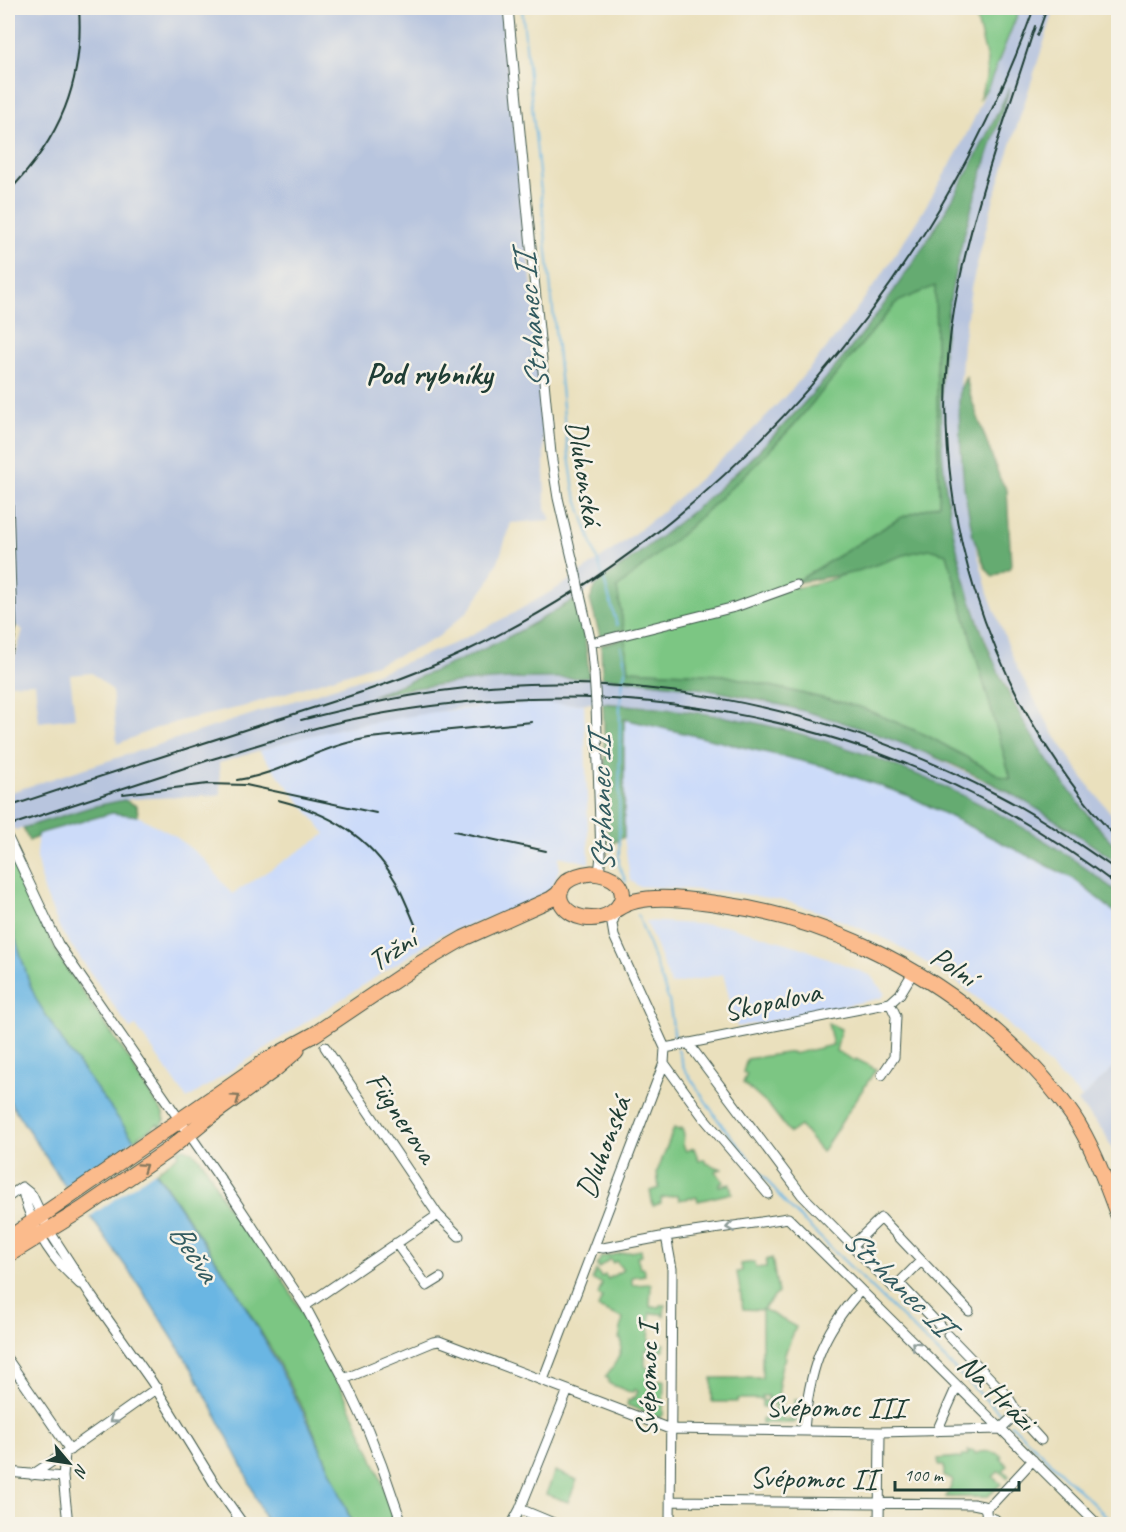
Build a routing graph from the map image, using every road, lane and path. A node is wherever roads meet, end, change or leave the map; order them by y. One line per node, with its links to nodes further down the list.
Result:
1 (508, 8): 4 (street, Dluhonská, bridge)
2 (8, 497): 5 (street)
3 (796, 585): 4 (street)
4 (591, 643): 7 (street, Dluhonská, bridge)
5 (8, 650)
6 (8, 838): 24 (street)
7 (599, 874): 8 (main road); 9 (main road)
8 (619, 884): 10 (main road, Polní); 11 (main road)
9 (562, 888): 12 (main road); 14 (main road, Tržní)
10 (662, 899): 11 (main road, Polní); 16 (main road, Polní)
11 (617, 909): 13 (main road); 15 (street)
12 (571, 914): 13 (main road); 14 (main road, Tržní)
13 (596, 918): 15 (street, Dluhonská)
14 (503, 922): 18 (main road, Tržní)
15 (614, 936): 21 (street, Dluhonská)
16 (914, 971): 17 (street); 29 (main road, Polní)
17 (890, 1003): 19 (street, Skopalova); 23 (street)
18 (315, 1034): 24 (main road, Tržní); 25 (main road, Tržní, one-way to 18)
19 (688, 1043): 21 (street, Skopalova); 36 (street, Na Hrázi)
20 (325, 1047): 28 (street, Fügnerova)
21 (664, 1048): 22 (street, Dluhonská)
22 (664, 1063): 26 (street); 35 (street, Dluhonská)
23 (882, 1075)
24 (180, 1120): 25 (street); 30 (main road, Tržní)
25 (189, 1134): 30 (main road, Tržní, one-way to 25); 42 (street)
26 (768, 1194)
27 (8, 1197): 30 (street)
28 (438, 1215): 31 (street, Fügnerova); 34 (street)
29 (1119, 1215)
30 (41, 1225): 33 (main road); 37 (main road); 50 (street)
31 (459, 1236)
32 (666, 1236): 35 (street); 41 (street, Na Hrázi, one-way to 32); 53 (street, Svépomoc I)
33 (8, 1239)
34 (396, 1243): 39 (street); 42 (street)
35 (594, 1246): 48 (street, Dluhonská)
36 (852, 1246): 38 (street, Na Hrázi); 40 (street, Na Hrázi)
37 (8, 1255)
38 (921, 1261): 40 (street); 43 (street, Na Hrázi)
39 (440, 1278)
40 (899, 1283): 44 (street, Na Hrázi)
41 (860, 1291): 49 (street, Na Hrázi, one-way to 41); 54 (street)
42 (305, 1306): 47 (street)
43 (969, 1311)
44 (941, 1326)
45 (948, 1335): 52 (street, Na Hrázi)
46 (8, 1360): 58 (street)
47 (344, 1379): 48 (street); 69 (street)
48 (543, 1380): 51 (street)
49 (957, 1386): 52 (street, Na Hrázi); 55 (street)
50 (157, 1388): 58 (street, one-way to 58); 68 (street)
51 (568, 1390): 53 (street); 65 (street)
52 (1009, 1420): 55 (street, Svépomoc III); 57 (street, Na Hrázi); 59 (street, Na Hrázi)
53 (670, 1429): 54 (street, Svépomoc III); 63 (street, Svépomoc I)
54 (804, 1430): 56 (street, Svépomoc III)
55 (937, 1431): 56 (street, Svépomoc III)
56 (880, 1432): 64 (street)
57 (1041, 1440)
58 (67, 1452): 61 (street); 62 (street)
59 (1033, 1460): 66 (street); 75 (street, Na Hrázi)
60 (8, 1472): 61 (street)
61 (32, 1474): 62 (street)
62 (63, 1477): 67 (street)
63 (670, 1501): 64 (street, Svépomoc II); 72 (street, Svépomoc I)
64 (879, 1503): 66 (street, Svépomoc II); 73 (street)
65 (520, 1509): 70 (street); 71 (street)
66 (986, 1516): 74 (street)
67 (68, 1524)
68 (243, 1524)
69 (402, 1524)
70 (512, 1524)
71 (556, 1524)
72 (670, 1524)
73 (879, 1524)
74 (999, 1524)
75 (1097, 1524)

